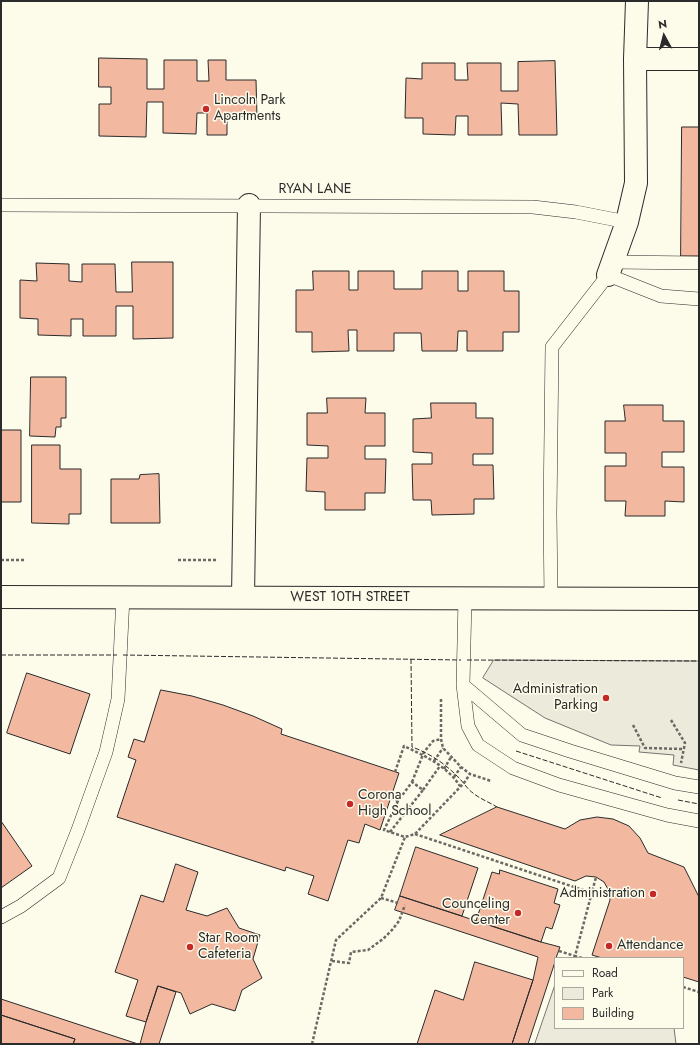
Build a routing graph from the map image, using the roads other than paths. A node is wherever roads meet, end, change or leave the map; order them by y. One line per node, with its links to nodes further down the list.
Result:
1 (637, 1): 2 (street)
2 (636, 59): 3 (street); 6 (street)
3 (699, 59)
4 (1, 204): 5 (lane, RYAN LANE)
5 (249, 206): 6 (lane, RYAN LANE); 12 (street)
6 (627, 222): 8 (street)
7 (699, 263): 8 (lane)
8 (610, 268): 9 (lane); 14 (lane)
9 (699, 299)
10 (1, 597): 11 (street, WEST 10TH STREET)
11 (122, 597): 12 (street, WEST 10TH STREET); 19 (lane)
12 (244, 597): 13 (street, WEST 10TH STREET)
13 (466, 599): 14 (street, WEST 10TH STREET); 16 (lane)
14 (551, 599): 15 (street, WEST 10TH STREET)
15 (699, 599)
16 (463, 685): 17 (lane); 18 (lane)
17 (699, 787)
18 (699, 821)
19 (1, 918)

